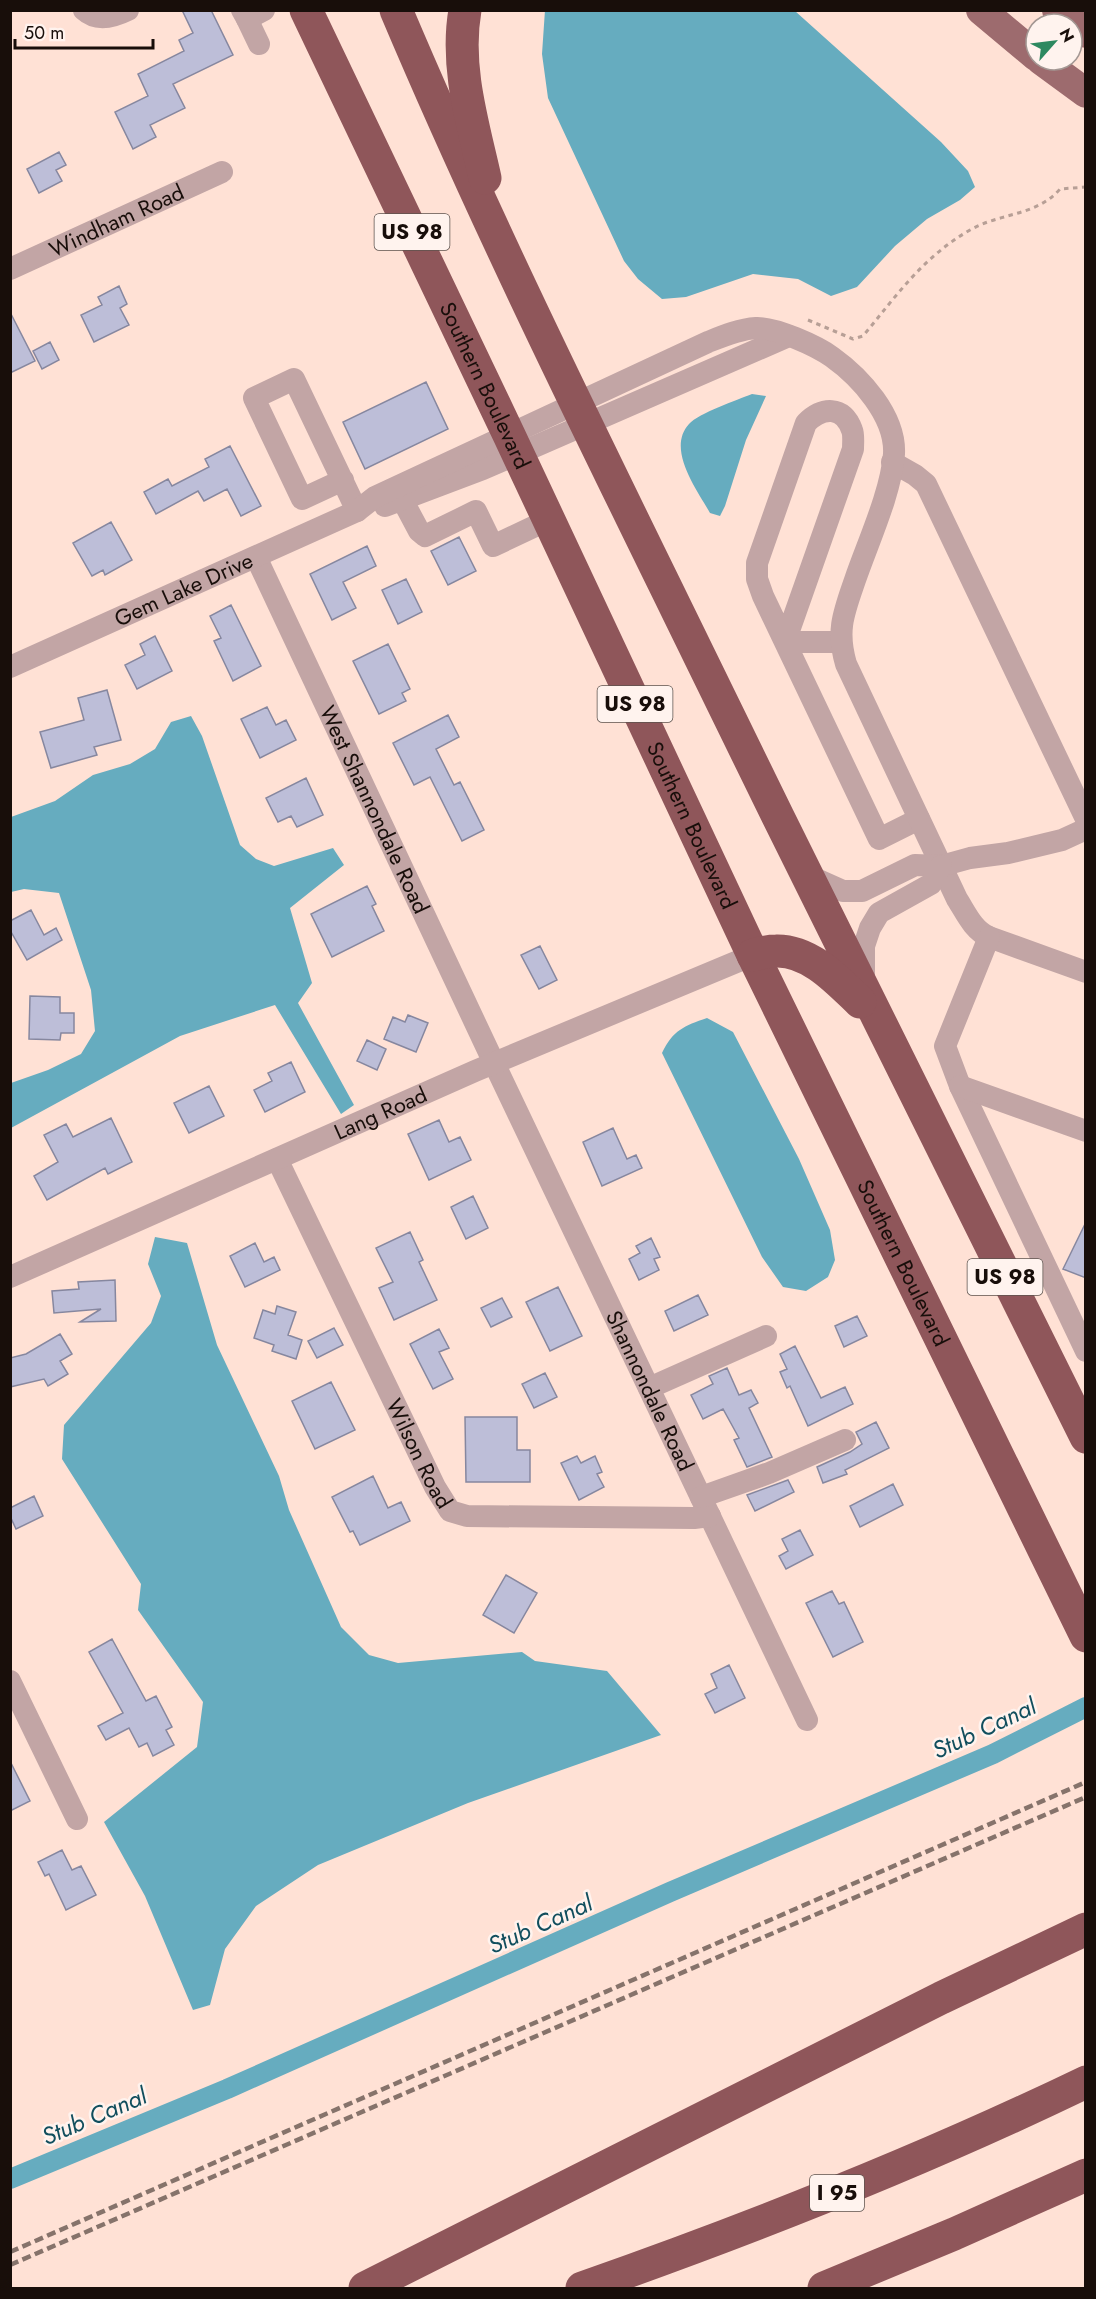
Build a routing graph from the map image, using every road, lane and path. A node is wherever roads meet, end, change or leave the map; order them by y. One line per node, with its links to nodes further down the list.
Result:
1 (84, 10): 2 (street)
2 (128, 10)
3 (306, 10): 22 (highway, Southern Boulevard / US 98)
4 (387, 10): 14 (highway)
5 (396, 10): 14 (highway, US 98)
6 (465, 10): 18 (highway)
7 (981, 10): 12 (main road)
8 (1057, 10): 10 (main road)
9 (251, 13): 11 (street)
10 (1086, 33)
11 (259, 44)
12 (1024, 46)
13 (1057, 72): 15 (main road)
14 (429, 89): 18 (highway, US 98)
15 (1086, 93)
16 (222, 172): 19 (street, Windham Road)
17 (1086, 187): 20 (path)
18 (499, 242): 21 (highway, US 98)
19 (10, 269)
20 (794, 327): 21 (street, Gem Lake Drive); 23 (street)
21 (581, 414): 22 (street, Gem Lake Drive); 36 (highway, US 98)
22 (513, 444): 25 (street, Gem Lake Drive); 26 (street, Gem Lake Drive); 27 (highway, Southern Boulevard / US 98)
23 (892, 462): 30 (street); 33 (street)
24 (342, 480): 24 (street); 26 (street)
25 (403, 501): 26 (street, Gem Lake Drive); 27 (street)
26 (357, 511): 28 (street, Gem Lake Drive)
27 (548, 520): 38 (highway, Southern Boulevard / US 98)
28 (256, 557): 31 (street, Gem Lake Drive); 41 (street, West Shannondale Road)
29 (785, 642): 29 (street); 30 (street); 32 (street)
30 (841, 642): 32 (street)
31 (10, 668)
32 (919, 819): 35 (street)
33 (1086, 819)
34 (1086, 829): 35 (street)
35 (941, 866): 36 (street); 37 (street); 40 (street)
36 (805, 874): 40 (highway, US 98)
37 (989, 937): 39 (street); 42 (street)
38 (753, 955): 40 (highway); 41 (street, Lang Road); 52 (highway, Southern Boulevard / US 98)
39 (1086, 972)
40 (870, 1005): 49 (highway, US 98)
41 (494, 1063): 44 (street, Lang Road); 48 (street, Shannondale Road)
42 (960, 1086): 43 (street); 47 (street)
43 (1086, 1131)
44 (277, 1159): 45 (street, Lang Road); 51 (street, Wilson Road)
45 (10, 1277)
46 (766, 1336): 48 (street)
47 (1086, 1351)
48 (649, 1388): 51 (street, Shannondale Road)
49 (1086, 1437)
50 (845, 1440): 51 (street, Wilson Road)
51 (705, 1506): 54 (street, Shannondale Road)
52 (1083, 1630)
53 (10, 1681): 55 (street)
54 (807, 1720)
55 (77, 1819)
56 (1086, 1929): 59 (highway)
57 (1086, 2082): 60 (highway, I 95)
58 (1086, 2175): 61 (highway)
59 (365, 2289)
60 (582, 2289)
61 (824, 2289)

